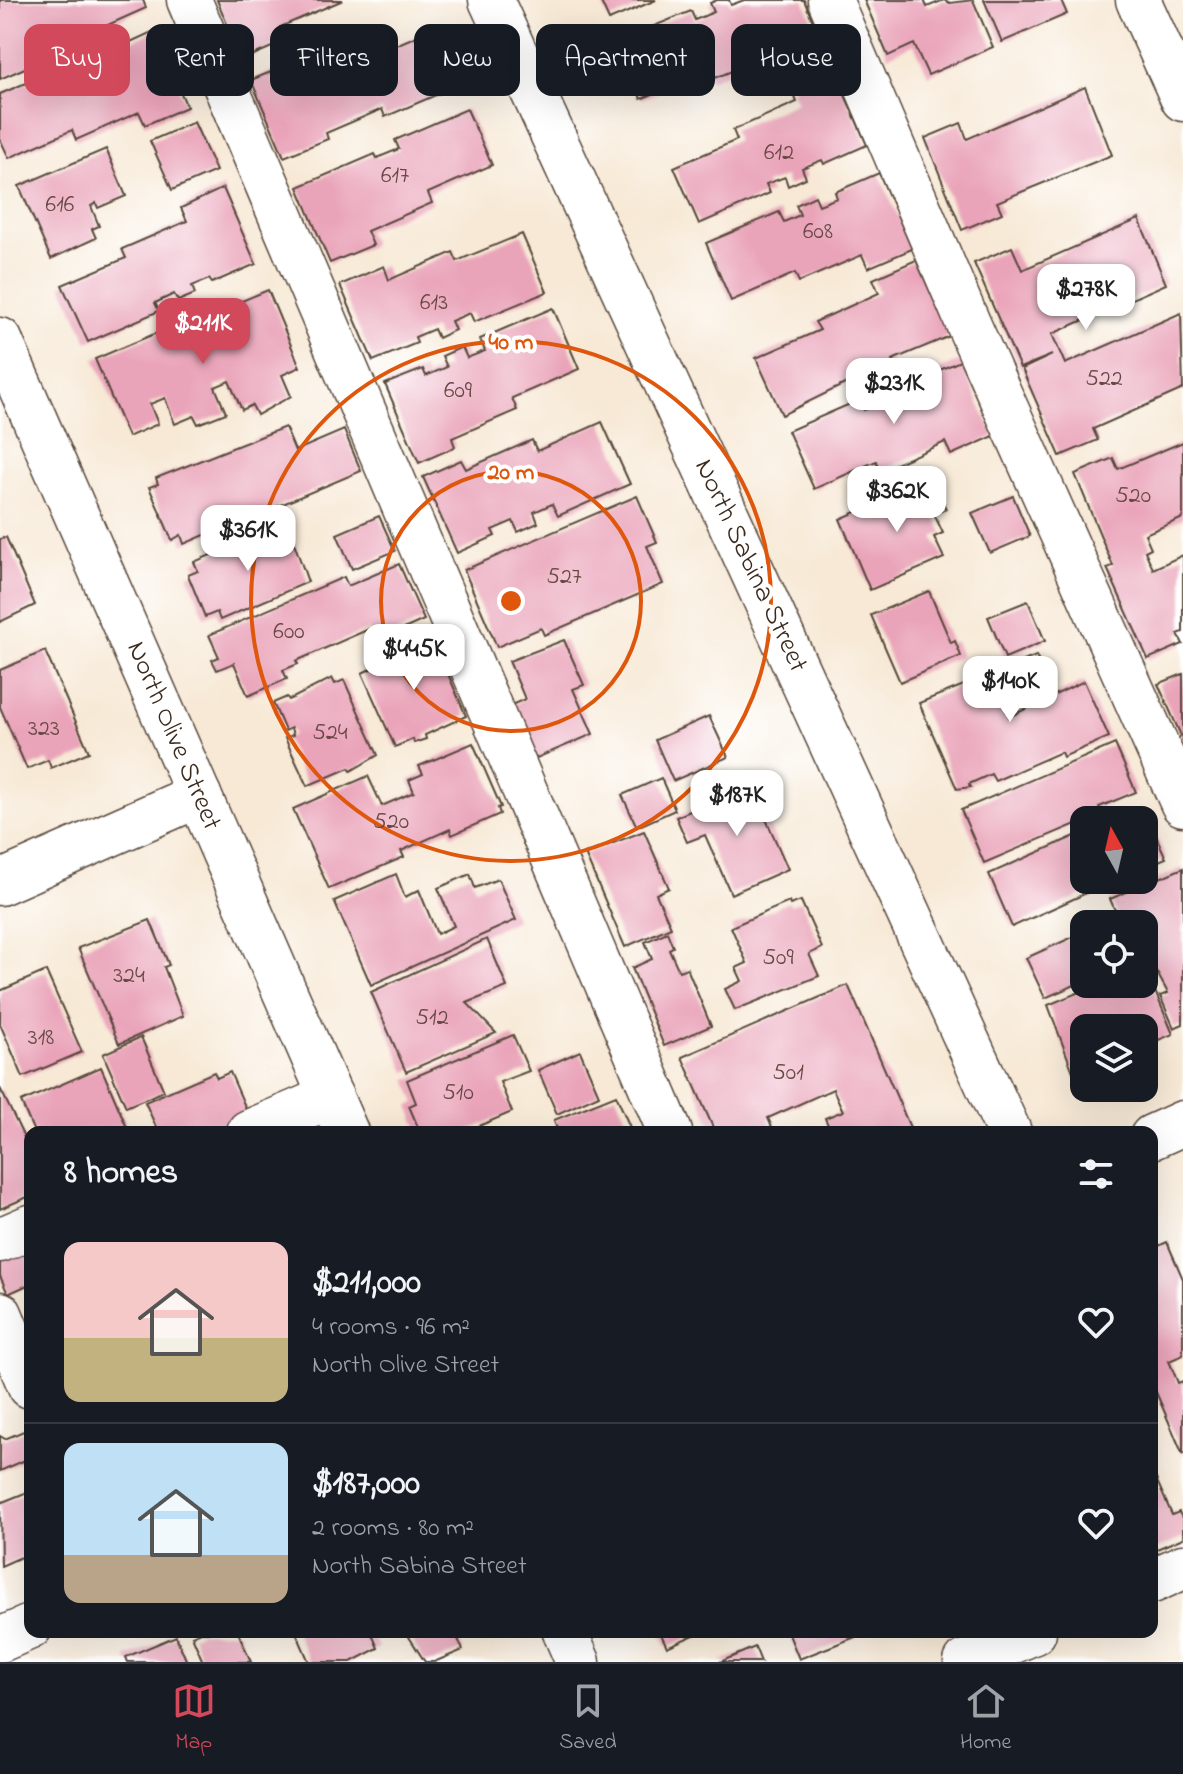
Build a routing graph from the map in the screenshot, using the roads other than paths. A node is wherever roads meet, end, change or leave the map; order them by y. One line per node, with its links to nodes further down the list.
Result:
1 (189, 0): 13 (street)
2 (491, 0): 14 (street, North Sabina Street)
3 (830, 0): 8 (street)
4 (1138, 0): 5 (street)
5 (1183, 99)
6 (0, 340): 7 (street, North Olive Street)
7 (199, 795): 9 (street); 10 (street, North Olive Street)
8 (1183, 804)
9 (0, 883)
10 (338, 1114): 12 (street)
11 (1183, 1123): 15 (street)
12 (279, 1126)
13 (667, 1126)
14 (1006, 1126)
15 (1158, 1134)
16 (24, 1230): 17 (street)
17 (0, 1240)
18 (0, 1314): 19 (street)
19 (24, 1372)
20 (1183, 1567): 21 (street)
21 (1158, 1578)
22 (24, 1630): 25 (street)
23 (568, 1638): 26 (street)
24 (1020, 1638): 27 (street)
25 (0, 1640)
26 (578, 1662)
27 (966, 1662)

